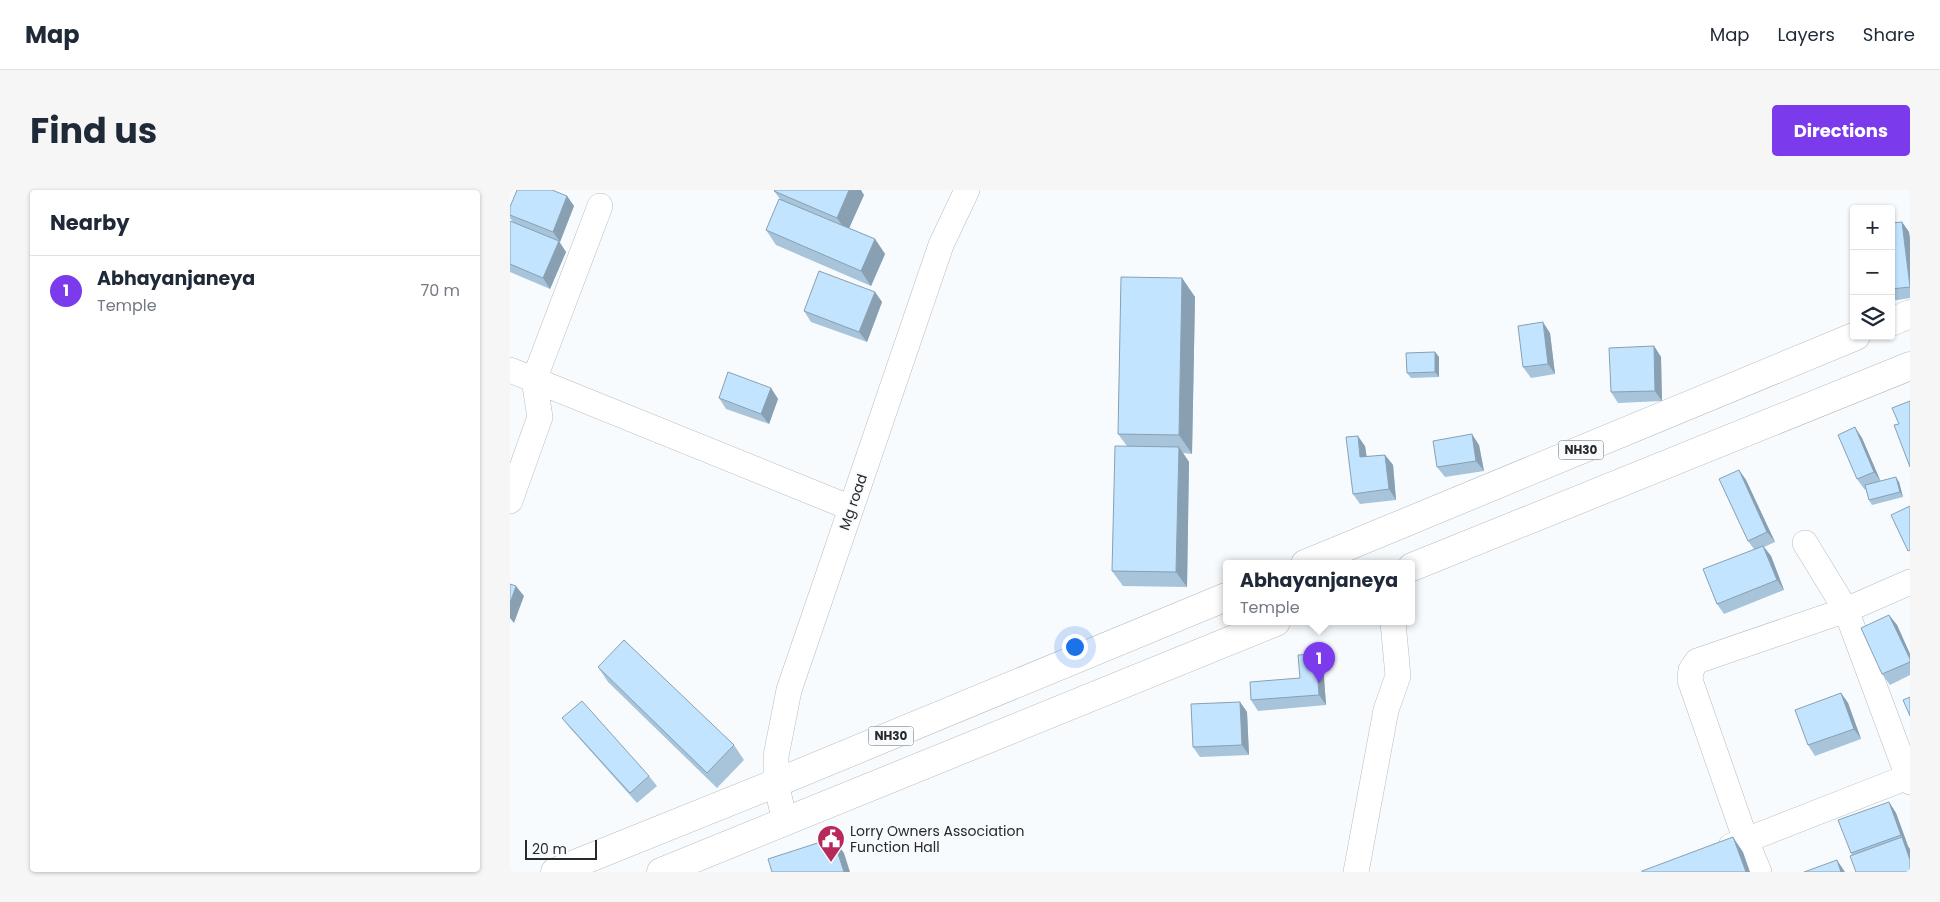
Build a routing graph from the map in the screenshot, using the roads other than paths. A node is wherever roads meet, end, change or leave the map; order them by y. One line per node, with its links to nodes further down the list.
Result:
1 (967, 190): 10 (street, Mg road)
2 (600, 206): 8 (street)
3 (1910, 314): 4 (highway)
4 (1895, 320)
5 (1850, 338): 12 (highway, NH30)
6 (1910, 366): 13 (highway)
7 (510, 370): 8 (street)
8 (534, 380): 9 (street); 10 (street)
9 (510, 501)
10 (851, 508): 20 (street, Mg road)
11 (1805, 542): 16 (street)
12 (1315, 560)
13 (1415, 565)
14 (1910, 582): 16 (street)
15 (1223, 598): 20 (highway, NH30)
16 (1846, 610): 19 (street); 22 (street)
17 (1269, 625): 21 (highway)
18 (1393, 625): 26 (street)
19 (1909, 778): 22 (street)
20 (776, 783): 21 (street, Mg road); 24 (highway, NH30)
21 (784, 822): 25 (highway)
22 (1746, 841): 23 (street); 27 (street)
23 (1712, 853)
24 (555, 872)
25 (661, 872)
26 (1356, 872)
27 (1759, 872)

